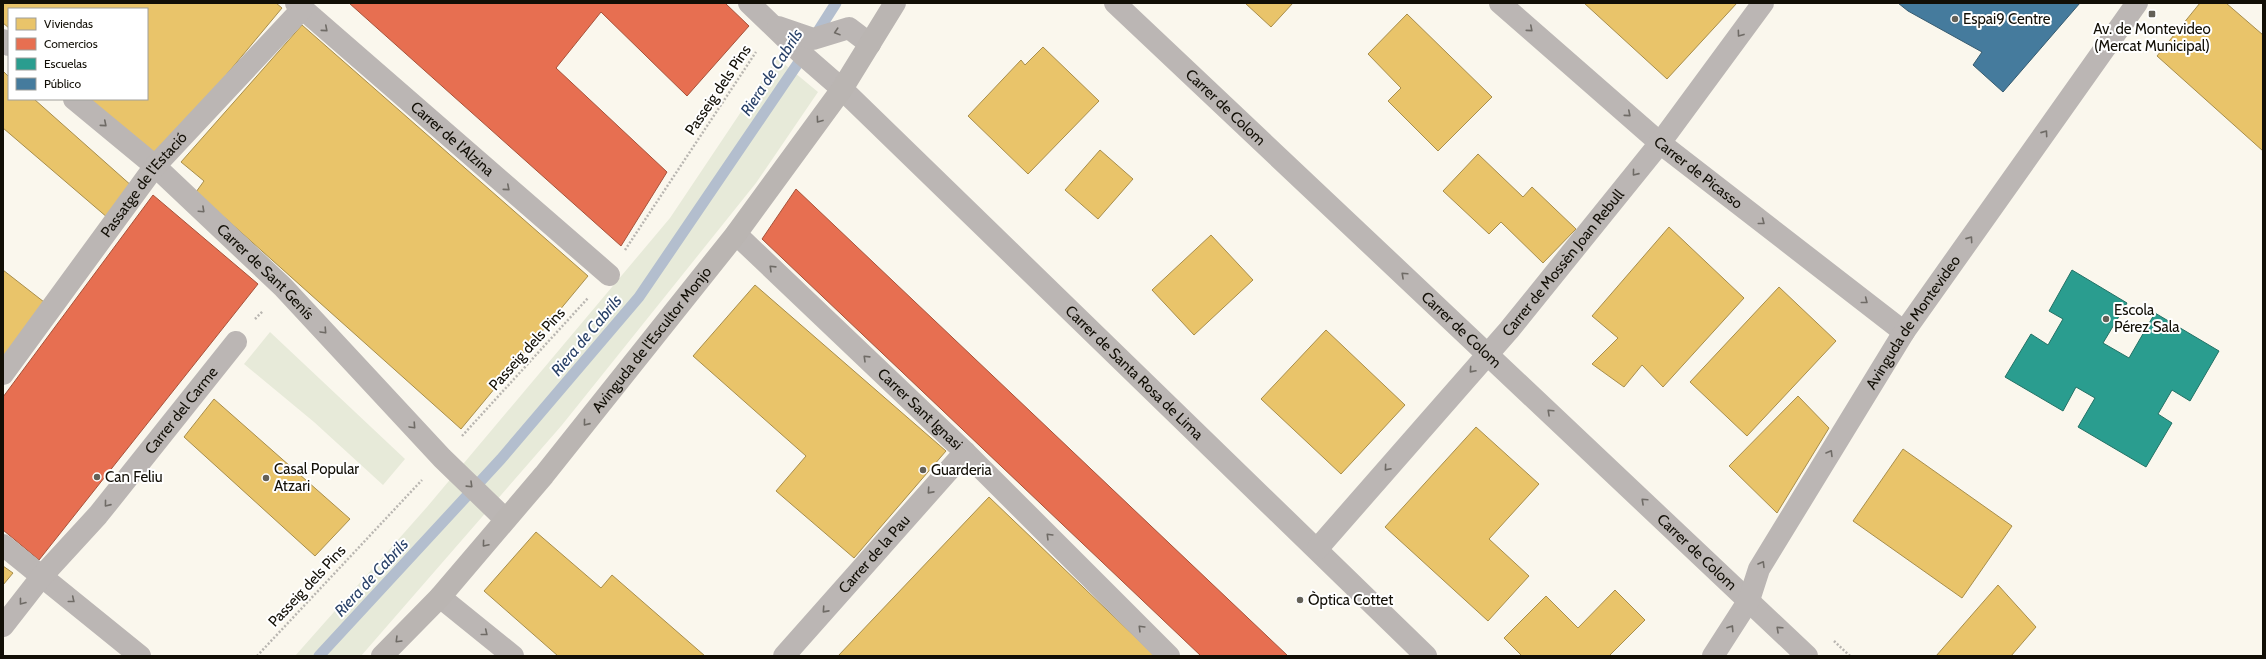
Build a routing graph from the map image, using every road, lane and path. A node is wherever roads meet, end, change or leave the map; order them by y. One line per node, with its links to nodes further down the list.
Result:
1 (895, 3): 8 (street, Avinguda de l'Escultor Monjo)
2 (1115, 3): 18 (street, Carrer de Colom, one-way to 2)
3 (1500, 3): 11 (street, Carrer de Picasso, one-way to 11)
4 (1763, 3): 11 (street, Carrer de Mossèn Joan Rebull, one-way to 11)
5 (2137, 3): 16 (street, Avinguda de Montevideo, one-way to 5)
6 (299, 6): 12 (street, Passatge de l'Estació); 14 (street, Carrer de l'Alzina, one-way to 14)
7 (762, 11): 8 (street, one-way to 7); 9 (street, Carrer de Santa Rosa de Lima); 14 (path, Passeig dels Pins)
8 (870, 44): 9 (street, Avinguda de l'Escultor Monjo)
9 (842, 88): 13 (street, Avinguda de l'Escultor Monjo, one-way to 13); 24 (street, Carrer de Santa Rosa de Lima)
10 (75, 100): 12 (street, Carrer de Sant Genís, one-way to 12)
11 (1660, 143): 16 (street, Carrer de Picasso, one-way to 16); 18 (street, Carrer de Mossèn Joan Rebull, one-way to 18)
12 (155, 166): 15 (street, Carrer de Sant Genís, one-way to 15); 19 (street, Passatge de l'Estació)
13 (736, 234): 20 (street, Carrer Sant Ignasi, one-way to 13); 22 (street, Avinguda de l'Escultor Monjo, one-way to 22)
14 (609, 275): 21 (path, Passeig dels Pins)
15 (283, 286): 17 (path); 21 (street, Carrer de Sant Genís, one-way to 21)
16 (1904, 332): 27 (street, Avinguda de Montevideo, one-way to 16)
17 (236, 342): 25 (street, Carrer del Carme, one-way to 25)
18 (1487, 353): 24 (street, Carrer de Mossèn Joan Rebull, one-way to 24); 27 (street, Carrer de Colom, one-way to 18)
19 (3, 374)
20 (965, 452): 33 (street, Carrer de la Pau, one-way to 33); 34 (street, Carrer Sant Ignasi, one-way to 20)
21 (442, 458): 22 (street, Carrer de Sant Genís, one-way to 22); 30 (path, Passeig dels Pins)
22 (505, 519): 26 (street, Avinguda de l'Escultor Monjo, one-way to 26)
23 (3, 546): 25 (street)
24 (1318, 548): 35 (street, Carrer de Santa Rosa de Lima)
25 (42, 576): 28 (street, Carrer del Carme, one-way to 28); 29 (street, one-way to 29)
26 (440, 597): 31 (street, Avinguda de l'Escultor Monjo, one-way to 31); 32 (street, one-way to 32)
27 (1749, 600): 36 (street, Avinguda de Montevideo, one-way to 27); 37 (street, Carrer de Colom, one-way to 27)
28 (3, 626)
29 (140, 656)
30 (257, 656)
31 (382, 656)
32 (513, 656)
33 (784, 656)
34 (1169, 656)
35 (1426, 656)
36 (1713, 656)
37 (1808, 656)

